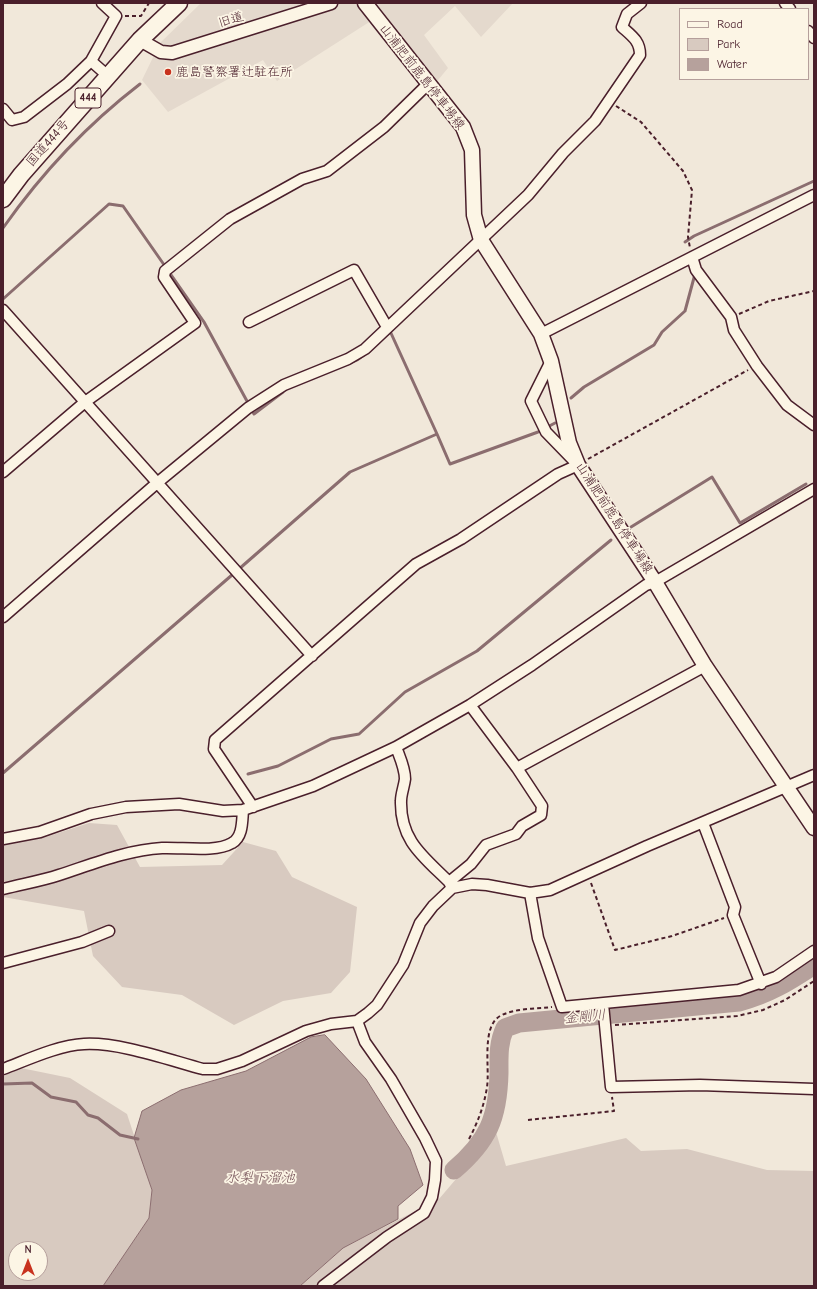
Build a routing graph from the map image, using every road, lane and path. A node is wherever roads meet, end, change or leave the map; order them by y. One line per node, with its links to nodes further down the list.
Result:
1 (102, 3): 7 (street)
2 (149, 3): 7 (path)
3 (179, 3): 8 (highway, 国道444号 / 444)
4 (331, 3): 8 (street, 旧道)
5 (365, 3): 11 (main road, 山浦肥前鹿島停車場線)
6 (641, 3): 12 (street)
7 (116, 16): 9 (street)
8 (140, 40): 10 (highway, 国道444号 / 444)
9 (91, 61): 10 (street); 13 (street)
10 (108, 76): 15 (highway, 国道444号 / 444)
11 (429, 83): 16 (main road, 山浦肥前鹿島停車場線); 27 (street)
12 (608, 101): 16 (street); 17 (path)
13 (3, 109)
14 (814, 195): 18 (street)
15 (3, 199)
16 (481, 240): 23 (street); 24 (main road, 山浦肥前鹿島停車場線)
17 (688, 243)
18 (692, 257): 21 (street); 24 (street)
19 (814, 291): 21 (path)
20 (3, 310): 27 (street)
21 (731, 317): 26 (street)
22 (249, 322): 23 (street)
23 (387, 327): 31 (street)
24 (541, 334): 25 (main road, 山浦肥前鹿島停車場線)
25 (551, 361): 29 (main road, 山浦肥前鹿島停車場線); 29 (street)
26 (756, 366): 28 (street); 29 (path)
27 (85, 402): 30 (street); 31 (street)
28 (814, 425)
29 (578, 465): 33 (main road, 山浦肥前鹿島停車場線); 35 (street)
30 (3, 472)
31 (157, 483): 34 (street); 35 (street)
32 (814, 489): 33 (street)
33 (655, 582): 36 (main road, 山浦肥前鹿島停車場線); 37 (street)
34 (3, 617)
35 (312, 656): 42 (street)
36 (705, 666): 39 (street); 41 (main road, 山浦肥前鹿島停車場線)
37 (470, 705): 38 (street); 39 (street)
38 (396, 747): 42 (street); 48 (street)
39 (517, 768): 48 (street)
40 (814, 776): 41 (street)
41 (788, 788): 44 (street); 45 (main road, 山浦肥前鹿島停車場線)
42 (253, 806): 43 (street)
43 (243, 810): 46 (street); 49 (street)
44 (704, 823): 47 (street); 51 (street)
45 (814, 828)
46 (3, 838)
47 (588, 874): 50 (street); 51 (path)
48 (451, 885): 50 (street); 59 (street)
49 (3, 889)
50 (530, 893): 58 (street)
51 (733, 915): 56 (street)
52 (109, 930): 54 (street)
53 (814, 951): 56 (street)
54 (3, 962)
55 (814, 981): 60 (path)
56 (761, 984): 57 (street)
57 (603, 1004): 58 (street); 60 (street)
58 (562, 1006): 65 (path)
59 (357, 1020): 61 (street); 66 (street)
60 (606, 1026): 62 (street)
61 (3, 1069)
62 (611, 1087): 63 (street); 64 (path)
63 (814, 1089)
64 (528, 1120)
65 (469, 1139)
66 (323, 1286)

